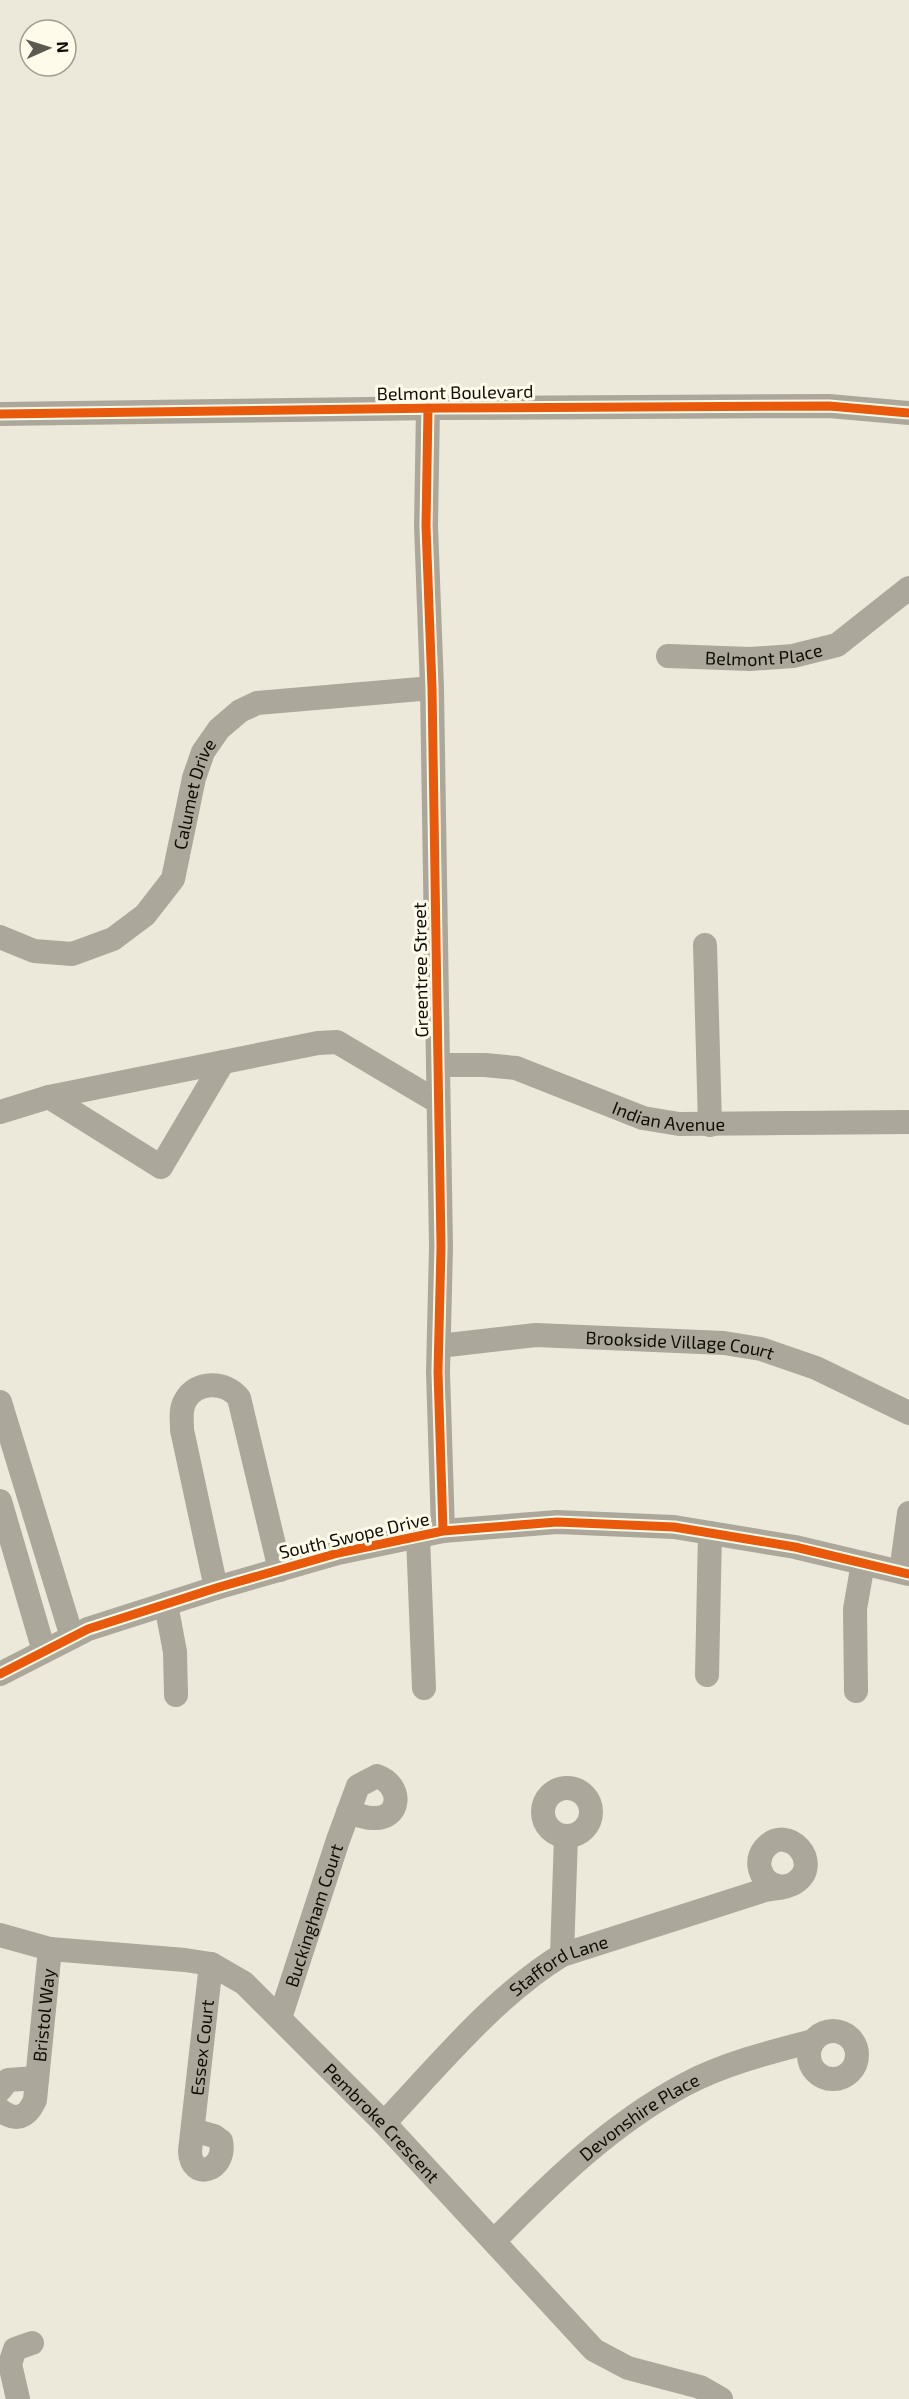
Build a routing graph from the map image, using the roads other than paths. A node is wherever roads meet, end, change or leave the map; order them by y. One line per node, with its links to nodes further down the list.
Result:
1 (428, 408): 2 (street, Belmont Boulevard); 3 (street, Belmont Boulevard); 6 (street, Greentree Street)
2 (909, 413)
3 (0, 414)
4 (909, 588): 5 (street, Belmont Place)
5 (669, 656)
6 (432, 688): 7 (street, Calumet Drive); 10 (street, Greentree Street)
7 (0, 937)
8 (705, 945): 15 (street)
9 (223, 1062): 11 (street); 11 (street); 12 (street)
10 (438, 1065): 12 (street, Greentree Street); 15 (street, Indian Avenue)
11 (49, 1097): 13 (street)
12 (438, 1102): 16 (street, Greentree Street)
13 (0, 1112)
14 (909, 1122): 15 (street, Indian Avenue)
15 (710, 1125)
16 (439, 1346): 18 (street, Brookside Village Court); 21 (street, Greentree Street)
17 (0, 1402): 29 (street)
18 (909, 1413)
19 (0, 1501): 30 (street)
20 (909, 1513): 26 (street)
21 (443, 1531): 22 (street, South Swope Drive); 23 (street, South Swope Drive)
22 (710, 1533): 24 (street, South Swope Drive); 32 (street)
23 (418, 1537): 25 (street, South Swope Drive); 33 (street)
24 (863, 1563): 26 (street, South Swope Drive); 34 (street)
25 (280, 1570): 27 (street, South Swope Drive); 27 (street)
26 (905, 1573)
27 (216, 1588): 28 (street, South Swope Drive)
28 (166, 1604): 29 (street, South Swope Drive); 35 (street)
29 (72, 1637): 30 (street, South Swope Drive)
30 (44, 1652): 31 (street, South Swope Drive)
31 (0, 1674)
32 (707, 1675)
33 (424, 1688)
34 (856, 1690)
35 (176, 1695)
36 (348, 1812): 43 (street, Buckingham Court)
37 (566, 1836): 41 (street)
38 (784, 1887): 41 (street, Stafford Lane)
39 (0, 1935): 40 (street, Pembroke Crescent)
40 (50, 1949): 42 (street, Pembroke Crescent); 45 (street, Bristol Way)
41 (562, 1955): 48 (street, Stafford Lane)
42 (211, 1964): 43 (street, Pembroke Crescent); 49 (street, Essex Court)
43 (280, 2018): 48 (street, Pembroke Crescent)
44 (813, 2041): 50 (street, Devonshire Place)
45 (37, 2079): 46 (street, Bristol Way); 47 (street, Bristol Way)
46 (0, 2090)
47 (0, 2110)
48 (384, 2123): 50 (street, Pembroke Crescent)
49 (193, 2130)
50 (494, 2241): 53 (street, Pembroke Crescent)
51 (32, 2343): 52 (street)
52 (18, 2399)
53 (721, 2399)

